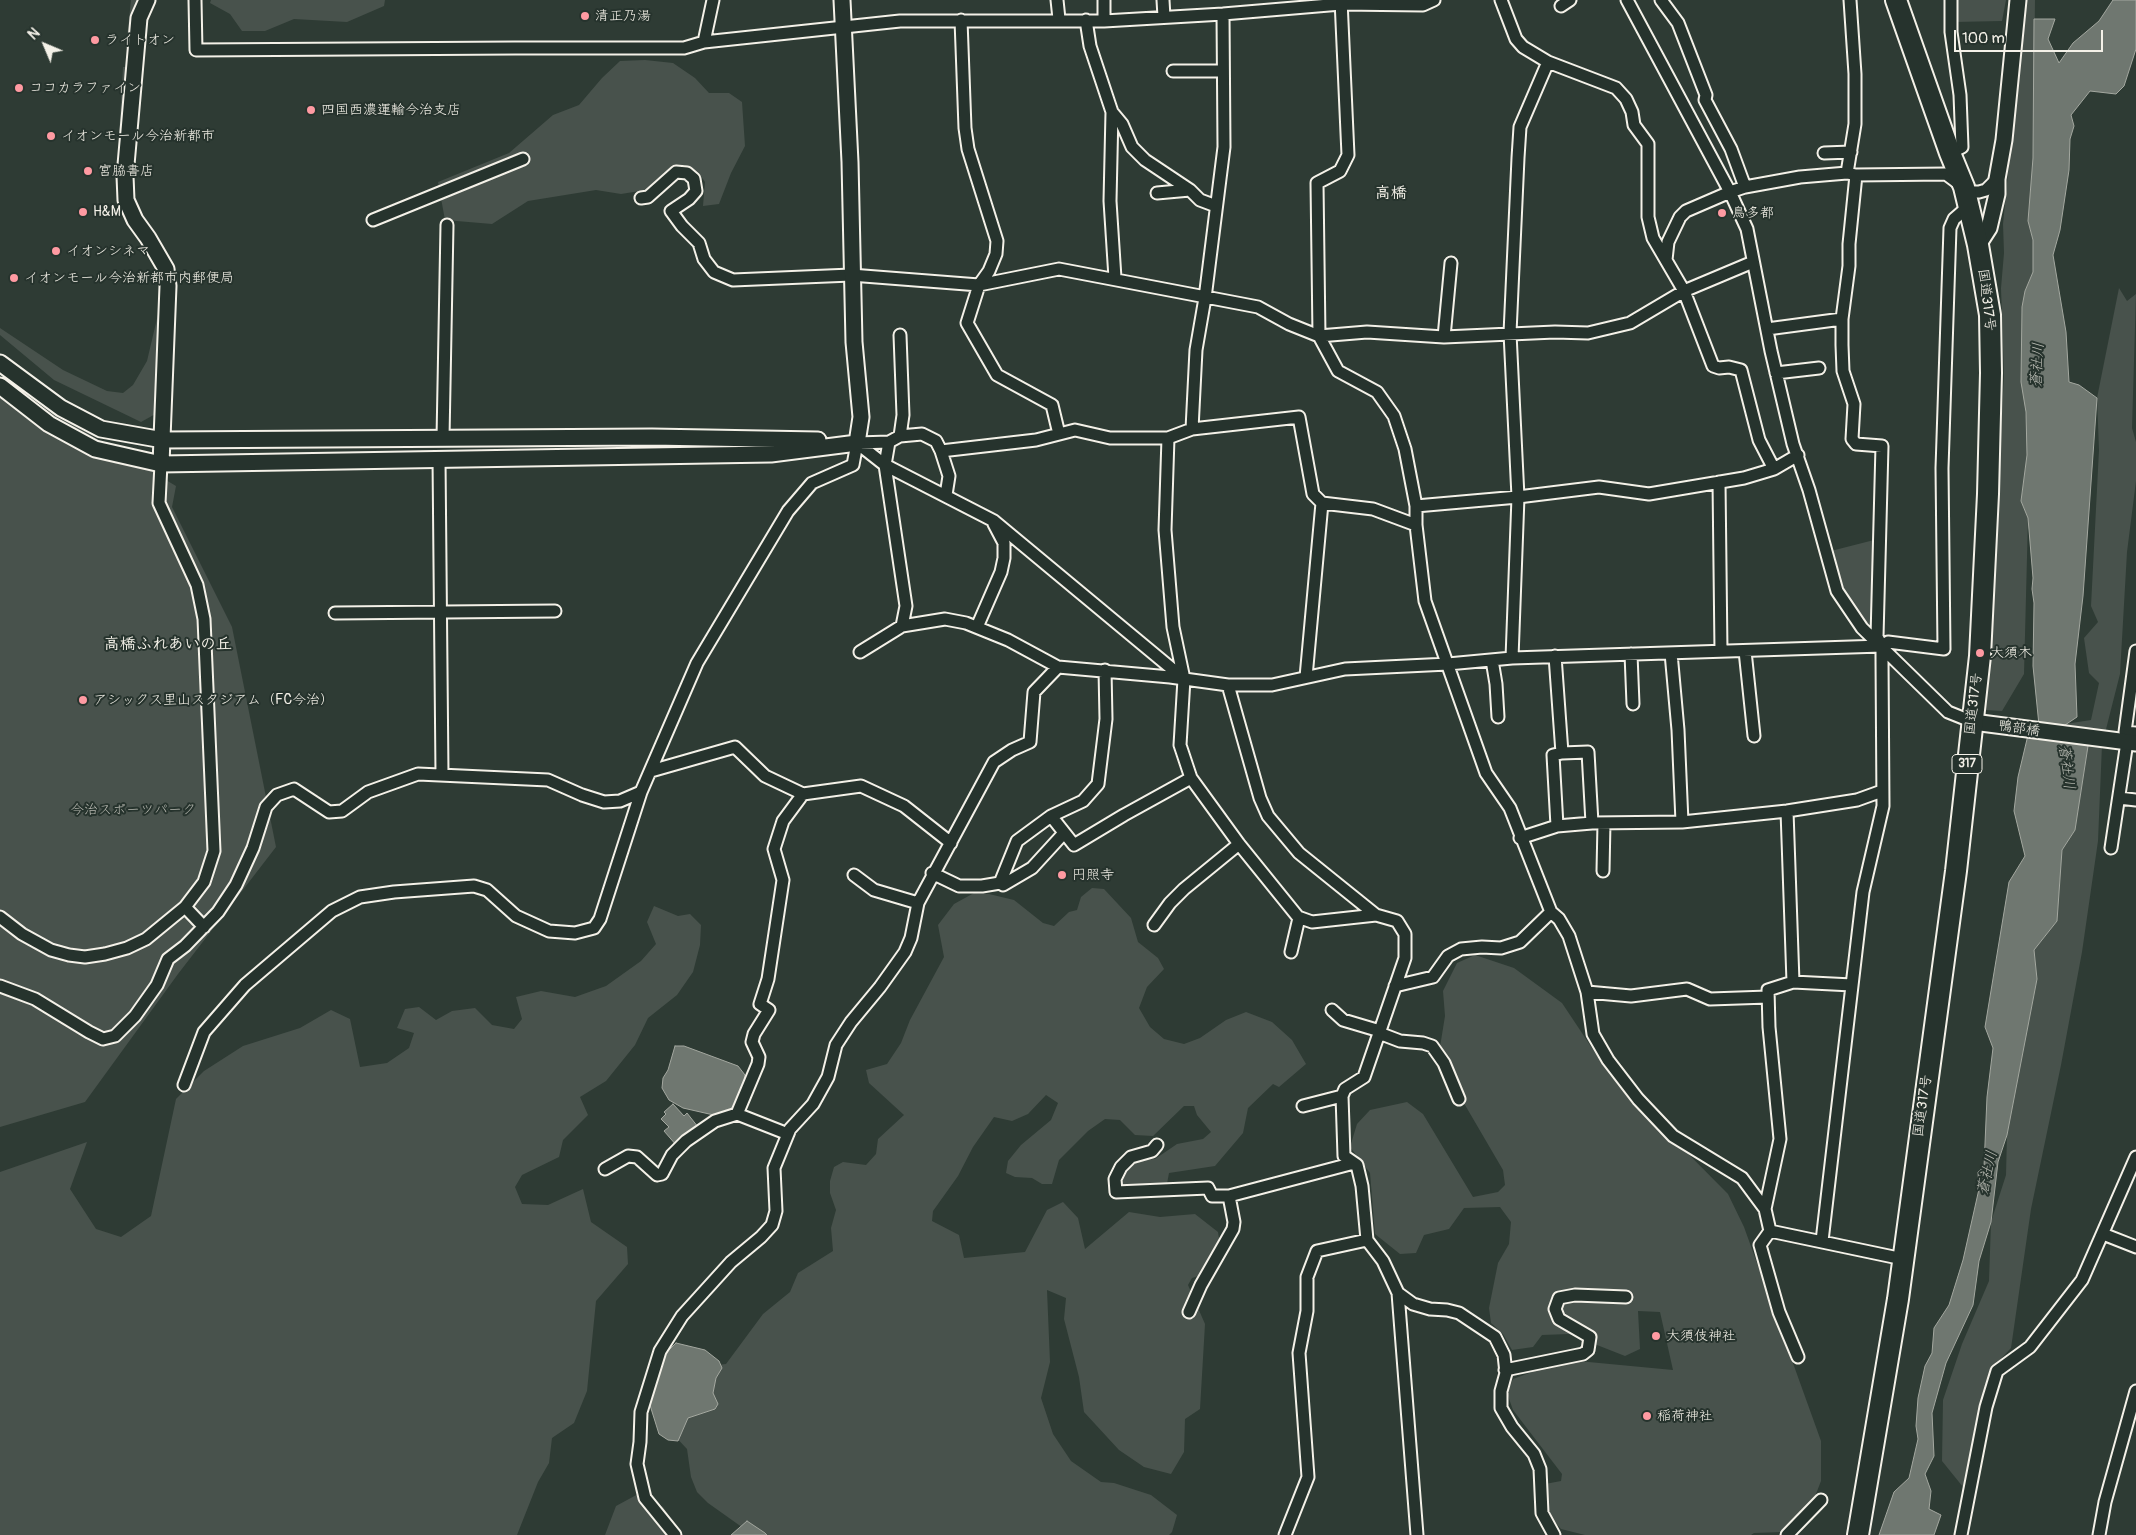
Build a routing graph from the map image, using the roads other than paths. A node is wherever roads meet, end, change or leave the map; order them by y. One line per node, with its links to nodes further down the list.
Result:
1 (148, 0): 68 (street)
2 (196, 0): 24 (street)
3 (713, 0): 24 (street)
4 (842, 0): 23 (street)
5 (1057, 0): 20 (street)
6 (1104, 0): 22 (street)
7 (1163, 0): 18 (street)
8 (1434, 0): 16 (street)
9 (1501, 0): 25 (street)
10 (1626, 0): 37 (street)
11 (1661, 0): 35 (street)
12 (1850, 0): 29 (street)
13 (1896, 0): 31 (highway, 国道317号 / 317)
14 (1951, 0): 31 (street)
15 (2018, 0): 34 (street)
16 (1341, 2): 17 (street); 57 (street)
17 (1224, 14): 18 (street); 26 (street)
18 (1164, 17): 22 (street)
19 (961, 20): 20 (street); 23 (street); 50 (street)
20 (1059, 20): 21 (street)
21 (1086, 20): 22 (street); 28 (street)
22 (1104, 21)
23 (843, 27): 24 (street); 48 (street)
24 (704, 42)
25 (1548, 62): 45 (street); 55 (street)
26 (1223, 71): 27 (street); 41 (street)
27 (1173, 72)
28 (1112, 112): 36 (street); 49 (street)
29 (1851, 152): 30 (street); 33 (street)
30 (1824, 153)
31 (1950, 153): 39 (highway, 国道317号 / 317)
32 (523, 159): 42 (street)
33 (1852, 174): 35 (street); 39 (street); 53 (street)
34 (1997, 179): 39 (street); 44 (street)
35 (1745, 187): 37 (street)
36 (1190, 190): 38 (street); 41 (street)
37 (1730, 192): 45 (street); 46 (street)
38 (1157, 193)
39 (1967, 196): 44 (highway, 国道317号 / 317); 89 (street)
40 (641, 198): 48 (street)
41 (1216, 206): 52 (street)
42 (373, 220)
43 (447, 225): 66 (street)
44 (1978, 245): 108 (highway, 国道317号 / 317)
45 (1666, 260): 51 (street)
46 (1753, 262): 51 (street); 54 (street)
47 (1451, 263): 58 (street)
48 (851, 275): 50 (street); 70 (street)
49 (1115, 278): 50 (street); 52 (street)
50 (979, 285): 64 (street)
51 (1684, 291): 55 (street); 76 (street)
52 (1205, 298): 57 (street); 63 (street)
53 (1842, 319): 54 (street); 89 (street)
54 (1767, 329): 61 (street)
55 (1510, 333): 58 (street); 79 (street)
56 (900, 335): 65 (street)
57 (1319, 336): 58 (street); 81 (street)
58 (1444, 337)
59 (0, 363): 68 (street)
60 (1819, 368): 61 (street)
61 (1776, 373): 72 (street)
62 (0, 386): 74 (street)
63 (1192, 429): 67 (street); 80 (street)
64 (1059, 434): 67 (street); 71 (street)
65 (900, 436): 69 (street); 71 (street)
66 (443, 438): 68 (street); 70 (street)
67 (1168, 438): 103 (street)
68 (163, 440): 74 (street)
69 (889, 442): 70 (street); 75 (street)
70 (857, 443): 73 (street); 75 (street); 112 (street)
71 (941, 451): 78 (street)
72 (1798, 455): 76 (street); 89 (street)
73 (439, 459): 74 (street); 85 (street)
74 (161, 464): 135 (street)
75 (885, 464): 78 (street); 87 (street)
76 (1774, 469): 77 (street)
77 (1719, 482): 79 (street); 90 (street)
78 (946, 495): 82 (street)
79 (1518, 497): 81 (street); 97 (street)
80 (1322, 503): 83 (street); 102 (street)
81 (1416, 506): 83 (street)
82 (992, 520): 88 (street); 103 (street)
83 (1416, 525): 99 (street)
84 (555, 611): 85 (street)
85 (441, 612): 86 (street); 113 (street)
86 (335, 613)
87 (902, 626): 88 (street); 93 (street)
88 (978, 627): 100 (street)
89 (1882, 646): 91 (street); 108 (street); 115 (street)
90 (1721, 651): 91 (street); 94 (street)
91 (1746, 651): 109 (street)
92 (2136, 651): 105 (street)
93 (860, 652)
94 (1672, 653): 95 (street); 122 (street)
95 (1631, 654): 96 (street); 106 (street)
96 (1555, 656): 97 (street); 111 (street)
97 (1512, 658): 98 (street)
98 (1492, 660): 99 (street); 107 (street)
99 (1448, 664): 102 (street); 126 (street)
100 (1058, 667): 101 (street); 127 (street)
101 (1105, 670): 103 (street); 121 (street)
102 (1306, 677): 104 (street)
103 (1184, 680): 104 (street); 114 (street)
104 (1228, 685): 137 (street)
105 (2134, 687): 110 (street)
106 (1633, 704)
107 (1498, 717)
108 (1976, 723): 110 (street, 鴨部橋); 168 (highway, 国道317号 / 317)
109 (1754, 736)
110 (2133, 739): 118 (street)
111 (1562, 754): 123 (street); 124 (street)
112 (651, 772): 116 (street); 117 (street)
113 (442, 774): 116 (street); 141 (street)
114 (1191, 778): 125 (street); 128 (street)
115 (1882, 791): 120 (street); 146 (street)
116 (641, 792): 151 (street)
117 (803, 794): 127 (street); 155 (street)
118 (2119, 798): 119 (street); 129 (street)
119 (2136, 800)
120 (1787, 811): 122 (street); 143 (street)
121 (1051, 816): 125 (street); 133 (street)
122 (1682, 822): 123 (street)
123 (1598, 823): 124 (street); 130 (street)
124 (1557, 826): 126 (street)
125 (1064, 833): 133 (street)
126 (1520, 838): 136 (street)
127 (951, 842): 131 (street)
128 (1239, 844): 139 (street); 140 (street)
129 (2111, 848)
130 (1603, 871)
131 (932, 873): 133 (street); 134 (street)
132 (854, 875): 134 (street)
133 (1000, 883)
134 (918, 904): 156 (street)
135 (185, 907): 138 (street); 141 (street)
136 (1551, 912): 145 (street); 147 (street)
137 (1376, 915): 139 (street); 145 (street)
138 (0, 917)
139 (1299, 918): 142 (street)
140 (1154, 925)
141 (204, 927): 144 (street)
142 (1291, 952)
143 (1793, 982): 146 (street); 148 (street)
144 (0, 986)
145 (1395, 986): 150 (street)
146 (1852, 986): 166 (street)
147 (1587, 992): 148 (street); 162 (street)
148 (1768, 997): 162 (street)
149 (1332, 1010): 150 (street)
150 (1380, 1032): 152 (street); 153 (street)
151 (184, 1085)
152 (1342, 1096): 154 (street); 159 (street)
153 (1459, 1099)
154 (1304, 1106)
155 (737, 1114): 156 (street); 160 (street)
156 (788, 1134): 177 (street)
157 (1157, 1145): 161 (street)
158 (2136, 1157): 164 (street)
159 (1354, 1163): 161 (street); 165 (street)
160 (605, 1169)
161 (1229, 1196): 171 (street)
162 (1765, 1209): 163 (street)
163 (1770, 1231): 166 (street); 172 (street)
164 (2103, 1234): 167 (street); 183 (street)
165 (1367, 1240): 169 (street); 178 (street)
166 (1822, 1241): 168 (street)
167 (2136, 1247)
168 (1903, 1259): 182 (highway, 国道317号 / 317)
169 (1398, 1293): 173 (street); 179 (street)
170 (1626, 1297): 173 (street)
171 (1189, 1312)
172 (1798, 1357)
173 (1505, 1370): 180 (street)
174 (2136, 1390): 175 (street)
175 (2133, 1410): 184 (street)
176 (1821, 1500): 181 (street)
177 (675, 1535)
178 (1285, 1535)
179 (1417, 1535)
180 (1554, 1535)
181 (1787, 1535)
182 (1858, 1535)
183 (1961, 1535)
184 (2099, 1535)

